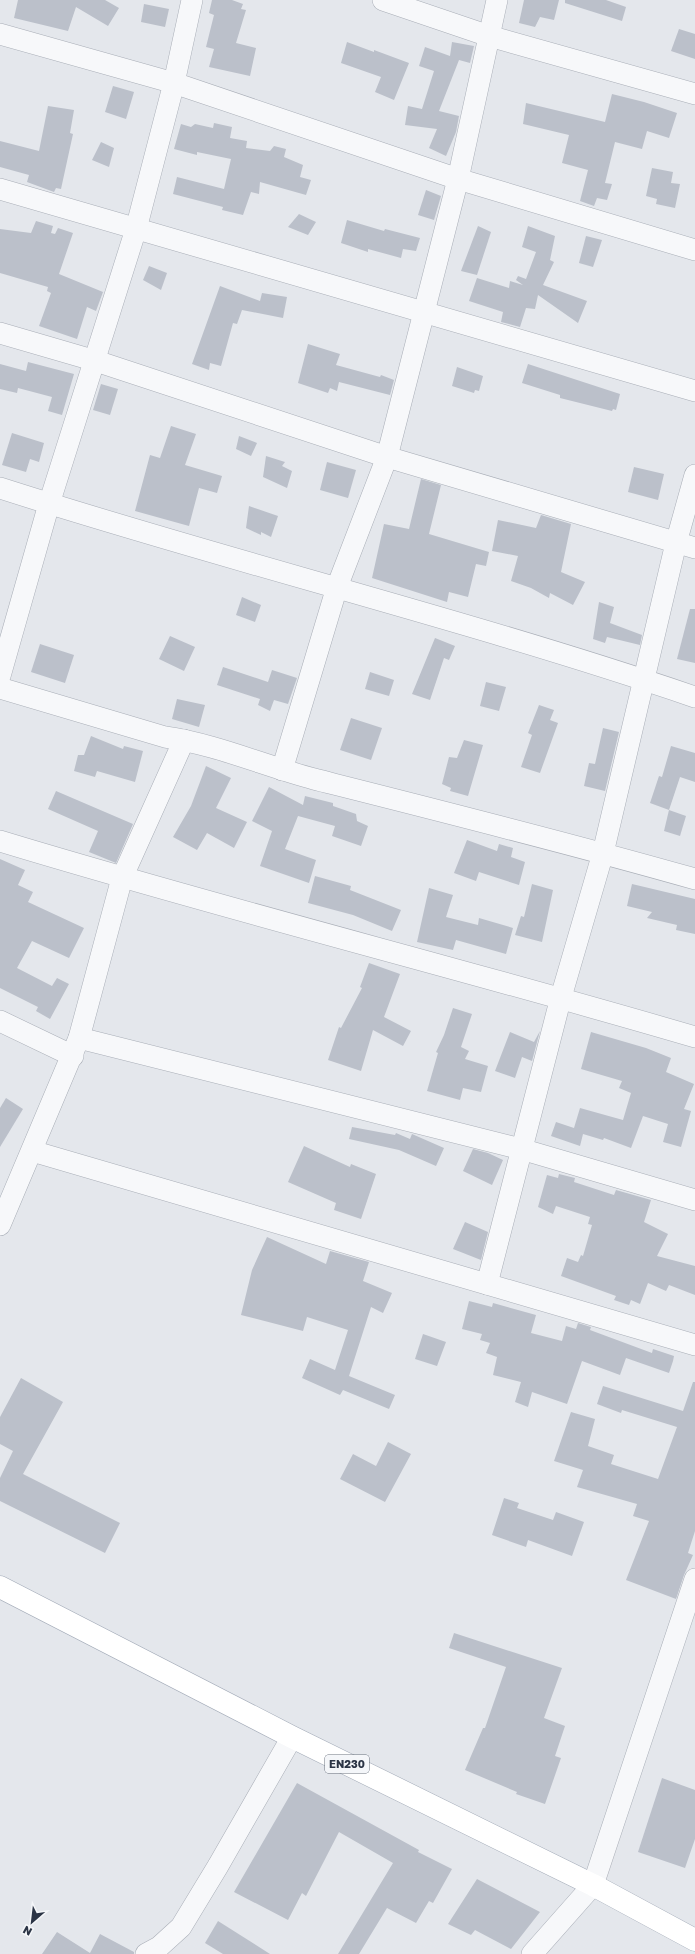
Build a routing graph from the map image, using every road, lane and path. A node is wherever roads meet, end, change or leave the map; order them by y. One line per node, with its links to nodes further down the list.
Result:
1 (192, 0): 6 (street)
2 (383, 0): 5 (street)
3 (497, 0): 5 (street)
4 (0, 34): 6 (street)
5 (489, 36): 7 (street); 8 (street)
6 (174, 83): 8 (street); 10 (street)
7 (695, 94)
8 (458, 179): 11 (street); 12 (street)
9 (0, 189): 10 (street)
10 (136, 230): 12 (street); 14 (street)
11 (695, 250)
12 (424, 313): 15 (street); 16 (street)
13 (0, 334): 14 (street)
14 (96, 361): 16 (street); 19 (street)
15 (695, 391)
16 (387, 457): 20 (street); 21 (street)
17 (695, 475): 20 (street)
18 (0, 488): 19 (street)
19 (49, 504): 21 (street); 22 (street)
20 (686, 546): 23 (street)
21 (337, 587): 23 (street); 27 (street)
22 (0, 676)
23 (644, 680): 25 (street); 29 (street)
24 (0, 688): 26 (street)
25 (695, 697)
26 (184, 740): 27 (street); 30 (street)
27 (282, 770): 29 (street)
28 (0, 841): 30 (street)
29 (603, 853): 31 (street); 32 (street)
30 (122, 878): 32 (street); 35 (street)
31 (695, 879)
32 (561, 997): 34 (street); 36 (street)
33 (0, 1021): 35 (street)
34 (695, 1037)
35 (76, 1047): 36 (street); 37 (street)
36 (521, 1148): 38 (street); 40 (street)
37 (32, 1152): 39 (street); 40 (street)
38 (695, 1200)
39 (0, 1226)
40 (487, 1284): 41 (street)
41 (695, 1344)
42 (695, 1579): 45 (street)
43 (0, 1587): 44 (main road, EN230)
44 (292, 1736): 45 (main road, EN230); 47 (street)
45 (593, 1885): 46 (main road, EN230); 48 (street)
46 (695, 1940)
47 (159, 1952)
48 (532, 1954)

